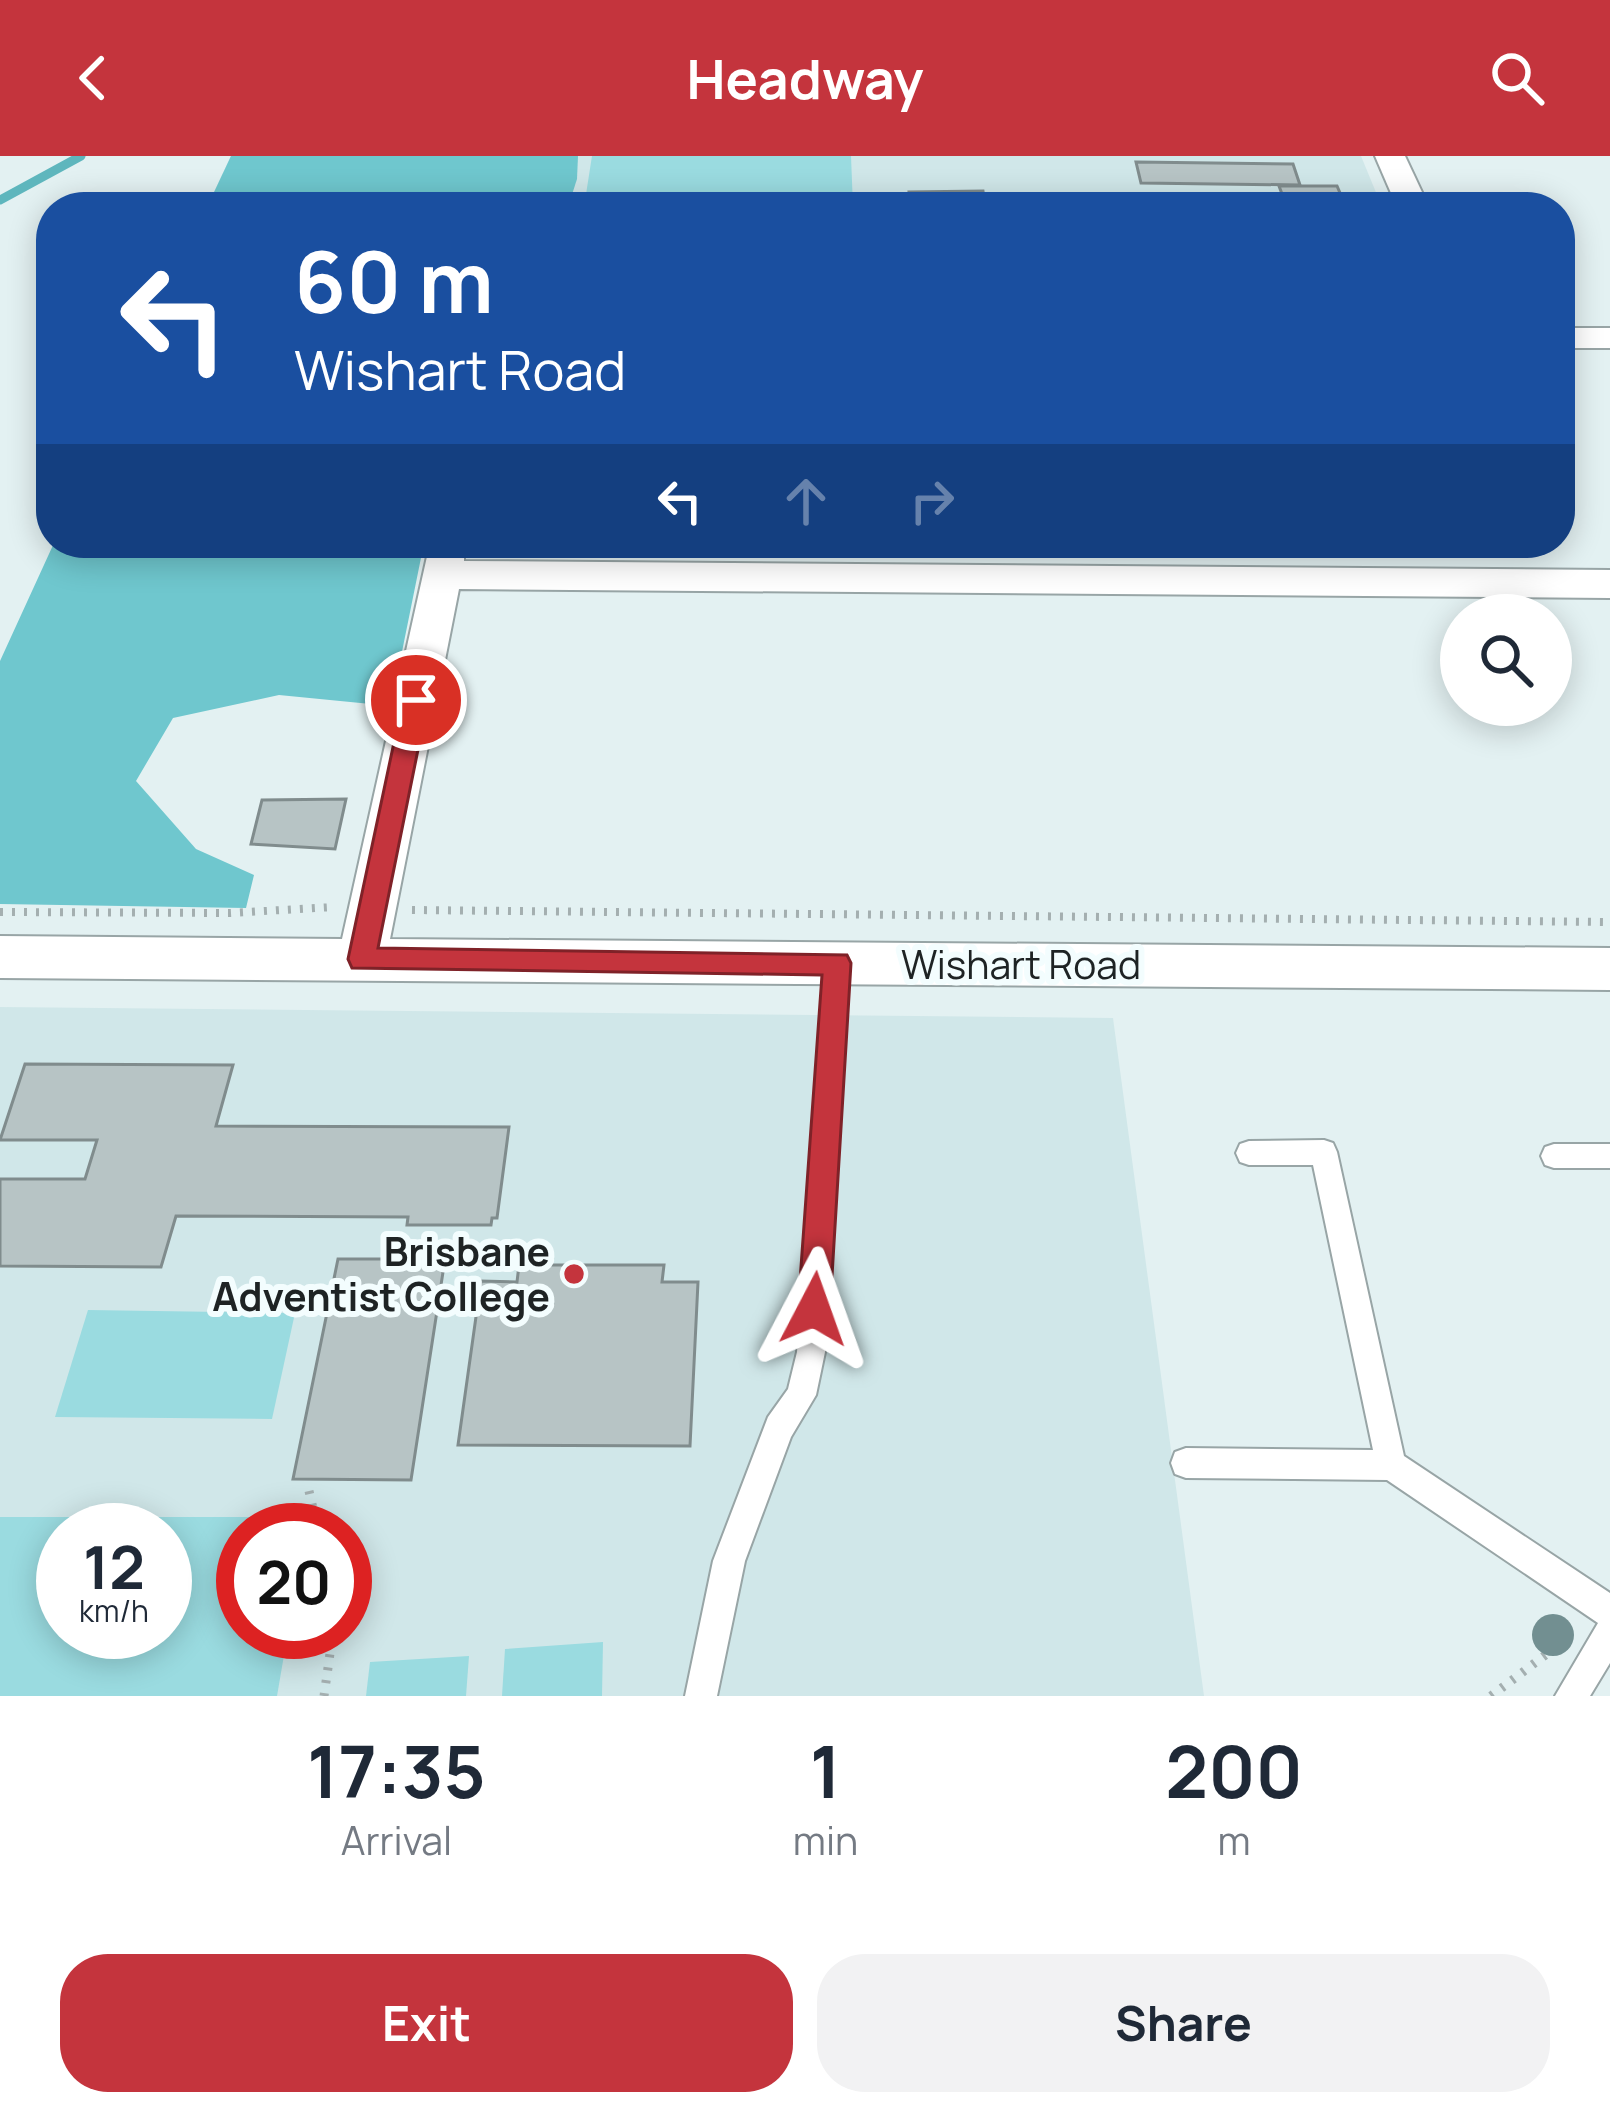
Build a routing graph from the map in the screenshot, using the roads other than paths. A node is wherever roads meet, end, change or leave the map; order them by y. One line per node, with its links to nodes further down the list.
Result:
1 (1390, 156): 2 (street)
2 (1406, 192)
3 (1575, 338): 4 (street)
4 (1610, 338)
5 (444, 559): 6 (street); 8 (street)
6 (1610, 584)
7 (0, 957): 8 (street, Wishart Road)
8 (362, 959): 9 (street, Wishart Road)
9 (837, 963): 10 (street, Wishart Road); 18 (lane)
10 (1610, 969)
11 (1249, 1153): 15 (lane)
12 (1554, 1156): 13 (lane)
13 (1609, 1160)
14 (1186, 1463): 15 (lane)
15 (1391, 1465): 16 (lane)
16 (1610, 1612)
17 (1610, 1633): 19 (lane)
18 (701, 1696)
19 (1571, 1696)

